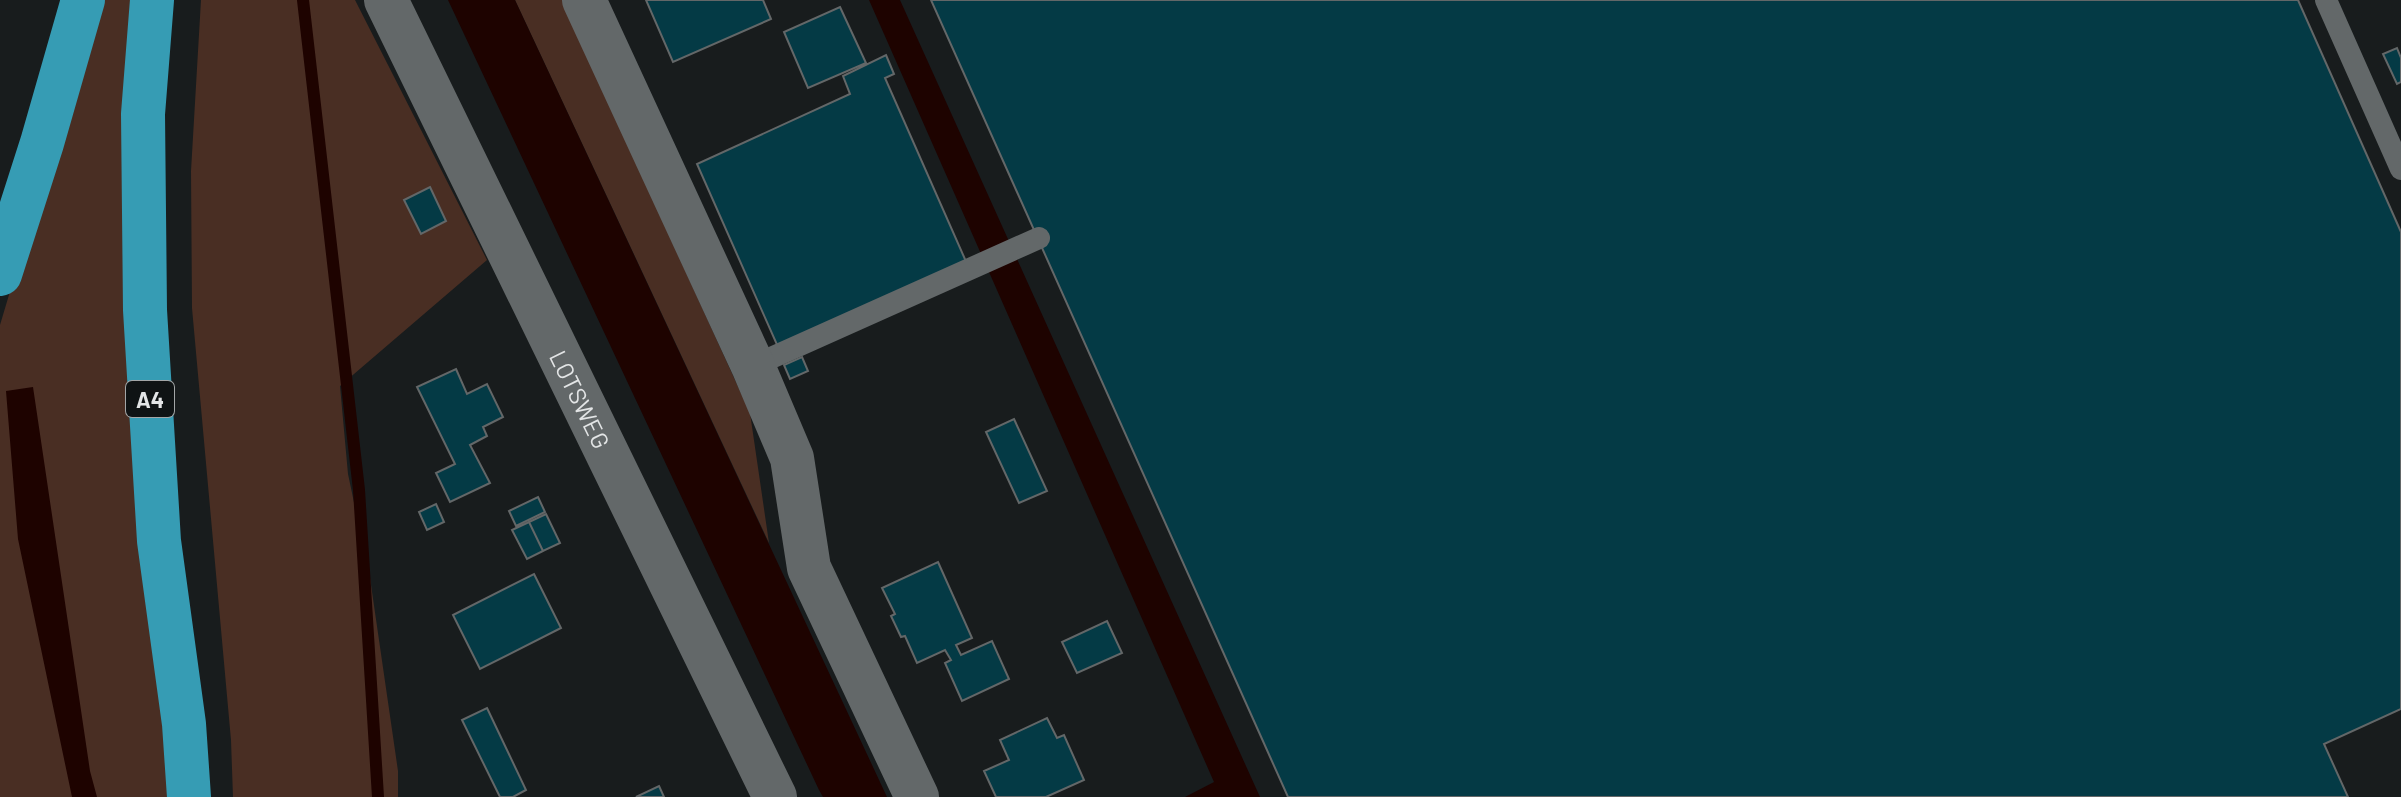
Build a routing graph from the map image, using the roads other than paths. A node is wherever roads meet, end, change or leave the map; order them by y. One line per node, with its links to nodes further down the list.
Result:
1 (83, 0): 8 (highway)
2 (152, 0): 10 (highway, A4)
3 (386, 0): 11 (street, LOTSWEG)
4 (584, 0): 9 (street)
5 (2326, 0): 6 (lane)
6 (2401, 169)
7 (1037, 239): 9 (lane)
8 (0, 274)
9 (753, 366): 12 (street)
10 (189, 797)
11 (775, 797)
12 (917, 797)

